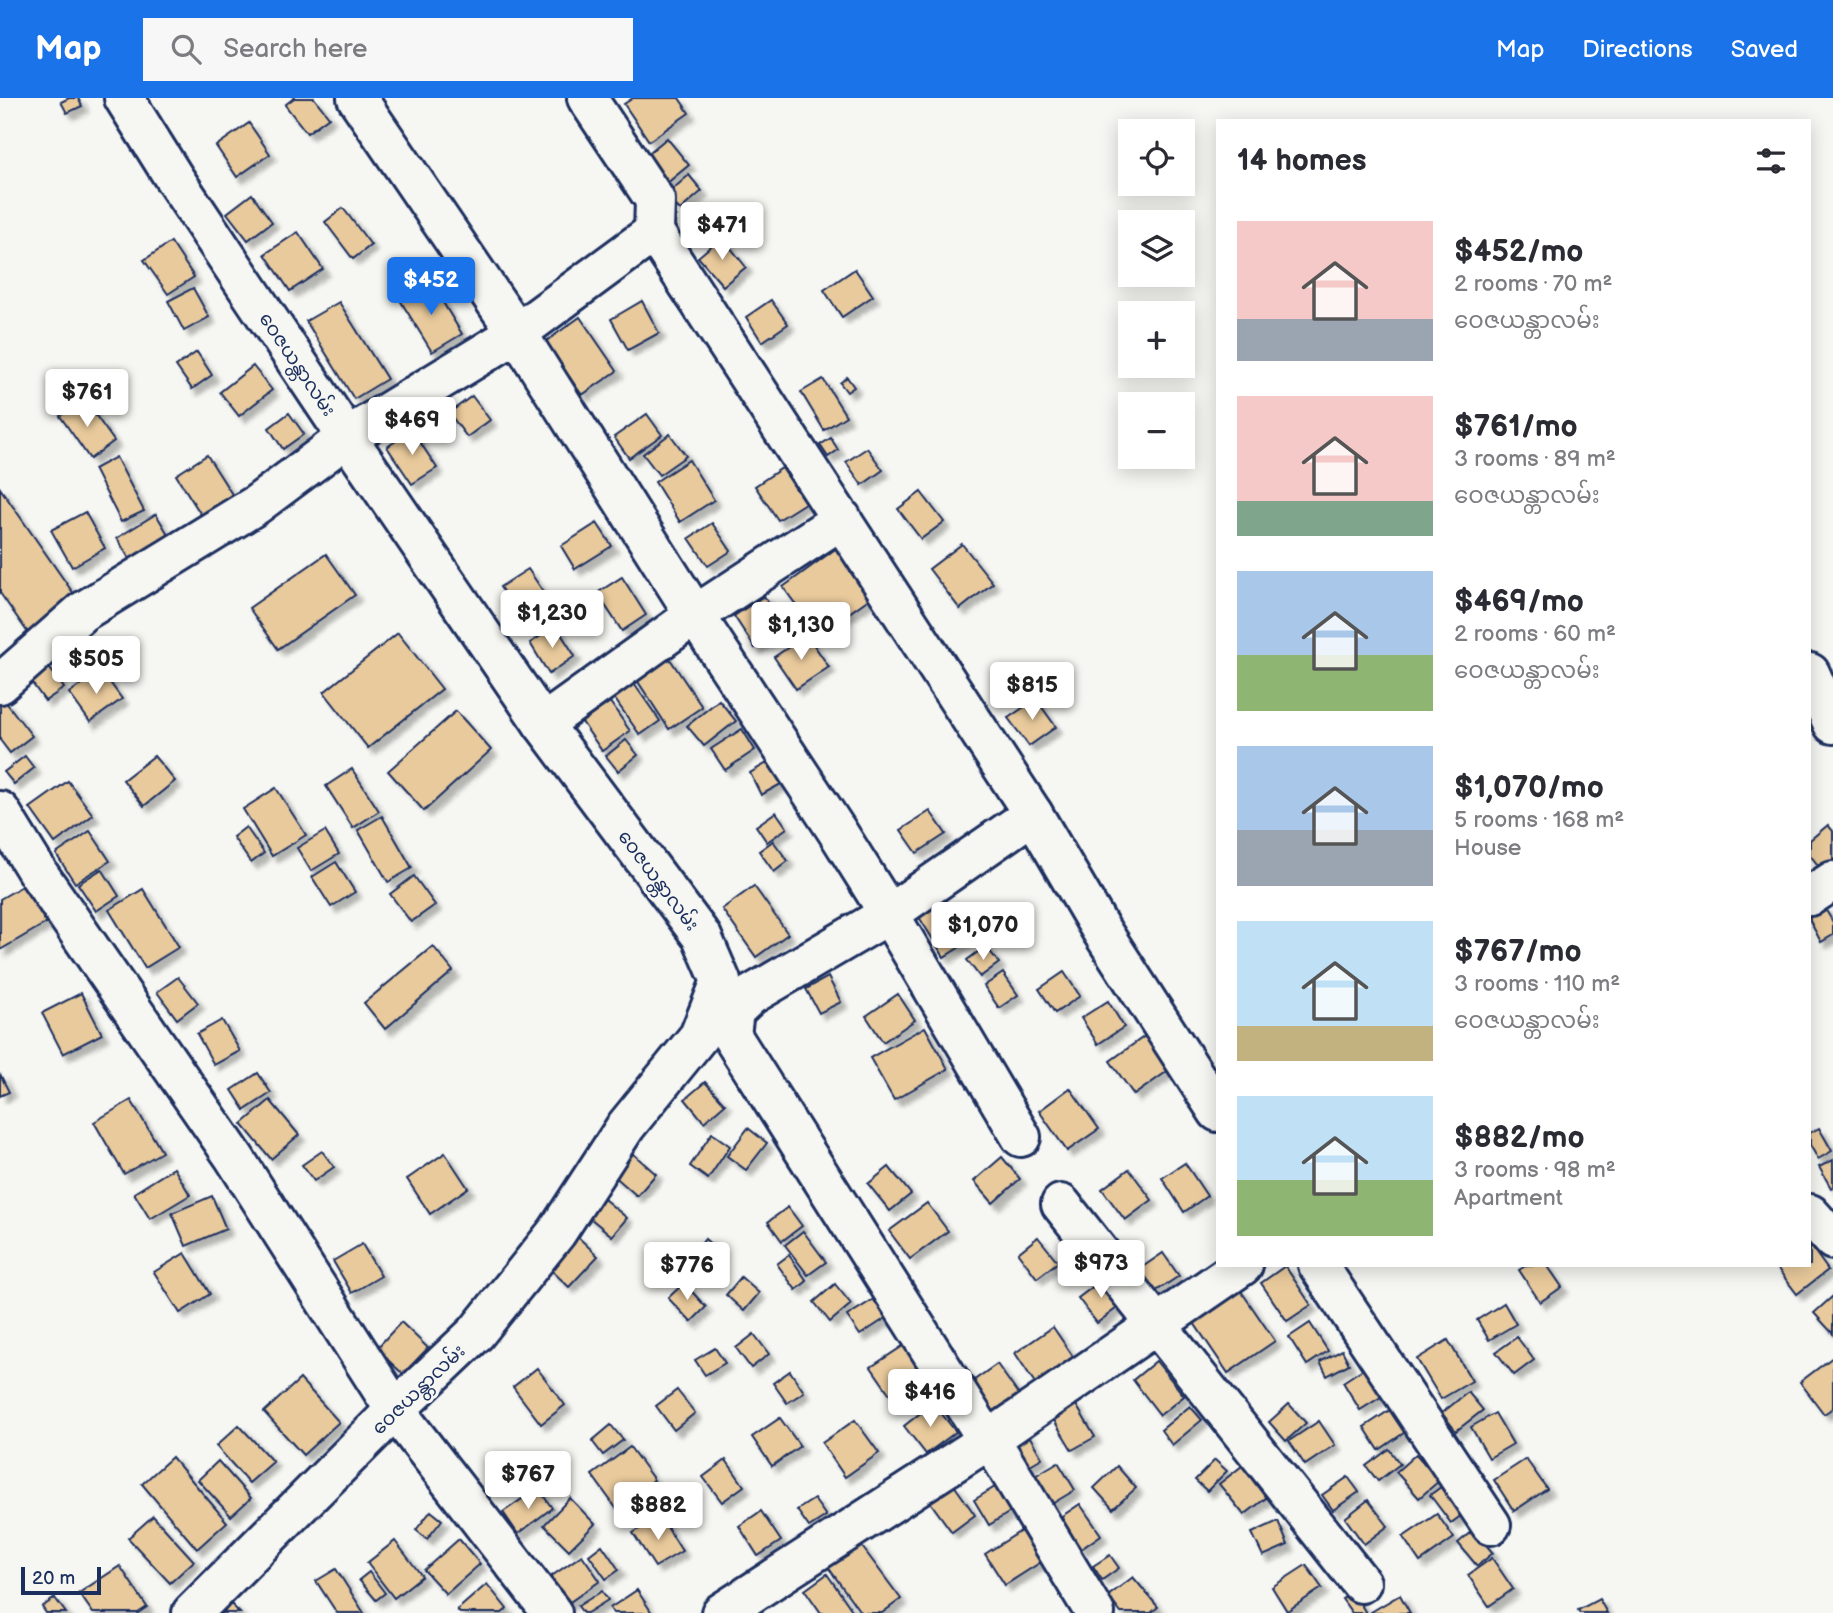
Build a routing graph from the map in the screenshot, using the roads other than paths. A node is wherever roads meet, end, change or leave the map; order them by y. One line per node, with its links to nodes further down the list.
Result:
1 (124, 98): 6 (street, ဝေဇယန္တာလမ်း)
2 (356, 98): 5 (street)
3 (587, 98): 4 (street)
4 (654, 232): 5 (street); 7 (street)
5 (517, 333): 6 (street); 8 (street)
6 (346, 437): 10 (street); 11 (street, ဝေဇယန္တာလမ်း)
7 (842, 519): 8 (street); 14 (street)
8 (695, 615): 11 (street); 17 (street)
9 (1811, 675): 12 (street)
10 (0, 684)
11 (543, 724): 24 (street, ဝေဇယန္တာလမ်း)
12 (1833, 724)
13 (0, 811): 24 (street)
14 (1033, 814): 17 (street); 18 (street)
15 (1833, 881): 16 (street)
16 (1811, 895)
17 (888, 914): 19 (street); 25 (street)
18 (1216, 1109)
19 (1021, 1137)
20 (1061, 1204): 23 (street)
21 (1240, 1267): 23 (street)
22 (1319, 1267): 26 (street)
23 (1158, 1325): 25 (street); 27 (street)
24 (395, 1410): 28 (street, ဝေဇယန္တာလမ်း); 29 (street)
25 (990, 1439): 30 (street); 31 (street)
26 (1491, 1525)
27 (1362, 1583)
28 (192, 1613)
29 (552, 1613)
30 (721, 1613)
31 (1095, 1613)

